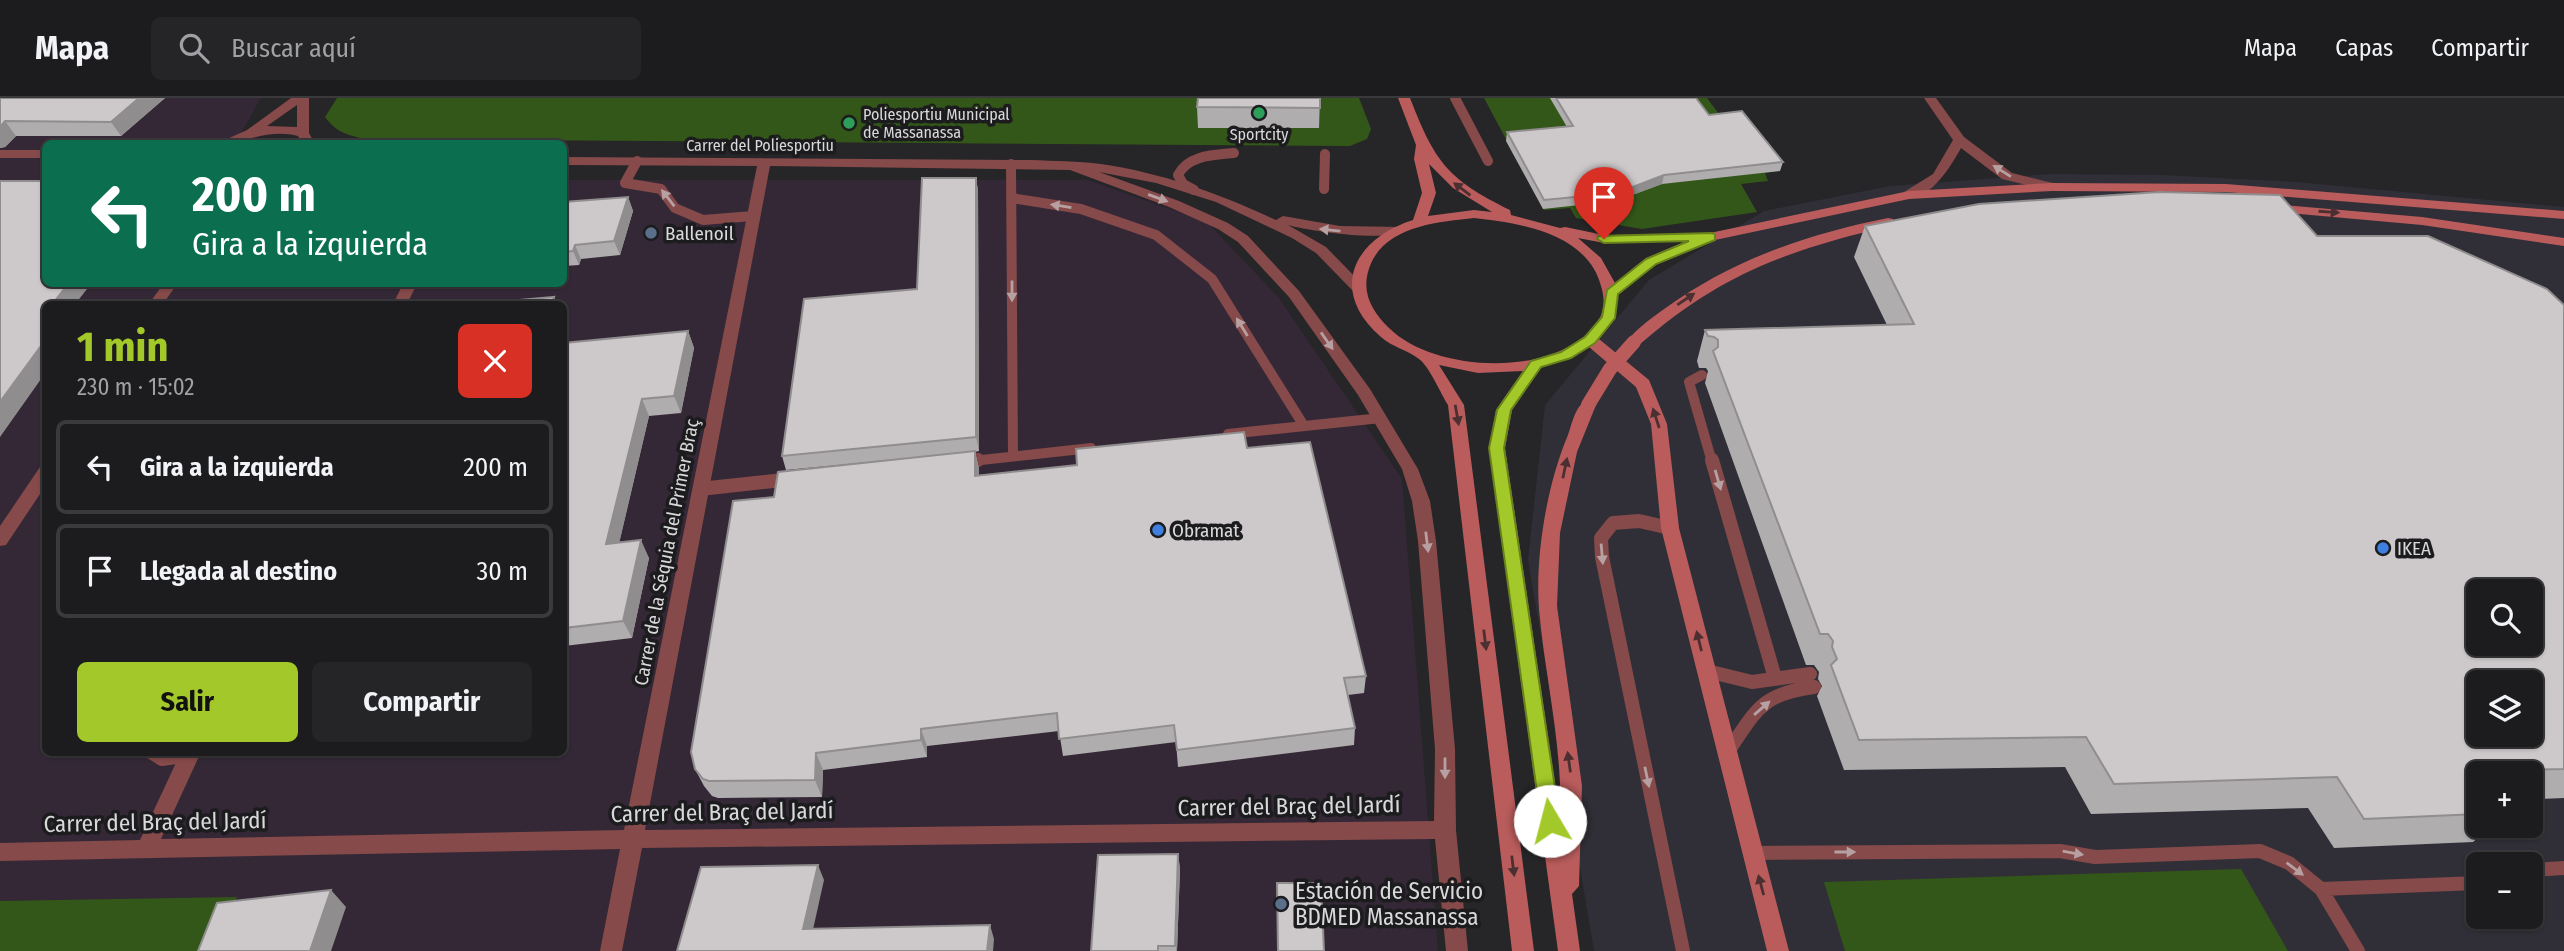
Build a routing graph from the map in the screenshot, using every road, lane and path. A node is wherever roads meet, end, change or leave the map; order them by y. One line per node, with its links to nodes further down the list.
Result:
1 (301, 98): 5 (street); 7 (street)
2 (1404, 98): 9 (street)
3 (1455, 98): 16 (lane)
4 (1930, 98): 8 (street)
5 (248, 133): 6 (street); 7 (street)
6 (230, 140)
7 (309, 140)
8 (1959, 140): 20 (street, one-way to 8); 23 (street)
9 (1422, 145): 30 (street, one-way to 9); 32 (street)
10 (1234, 153): 22 (lane)
11 (1325, 153): 21 (lane)
12 (0, 154): 13 (street)
13 (42, 154)
14 (567, 161): 15 (street, Carrer del Poliesportiu)
15 (637, 161): 17 (street, Carrer del Poliesportiu); 29 (lane, one-way to 15)
16 (1488, 161)
17 (764, 162): 18 (street, Carrer del Poliesportiu); 29 (street, Carrer de la Séquia del Primer Braç)
18 (1011, 164): 19 (street, Carrer del Poliesportiu); 24 (lane)
19 (1071, 166): 22 (street, Carrer del Poliesportiu); 44 (street, one-way to 44)
20 (2052, 187): 23 (street); 26 (street)
21 (1324, 189)
22 (1194, 191): 27 (street, Carrer del Poliesportiu)
23 (1909, 195): 36 (street)
24 (1011, 198): 45 (lane, one-way to 24); 48 (lane, one-way to 48)
25 (2258, 208): 37 (street, one-way to 37)
26 (2460, 208): 28 (street); 34 (street)
27 (1243, 209): 35 (street, Carrer del Poliesportiu, one-way to 27); 38 (street, Carrer del Poliesportiu)
28 (2564, 215)
29 (753, 216): 52 (street, Carrer de la Séquia del Primer Braç)
30 (1515, 217): 32 (street); 33 (street)
31 (1898, 220): 70 (street, one-way to 31, bridge)
32 (1419, 222): 35 (street)
33 (1543, 227): 36 (street); 39 (street)
34 (2564, 228)
35 (1398, 230): 38 (street)
36 (1711, 237): 39 (street)
37 (2564, 242)
38 (1358, 288): 41 (street)
39 (1612, 293): 40 (street)
40 (1590, 340): 42 (street); 53 (street, one-way to 40)
41 (1425, 355): 42 (street); 71 (street, one-way to 71)
42 (1536, 364): 70 (street)
43 (1702, 375): 56 (lane, one-way to 56)
44 (1381, 418): 45 (lane); 61 (street, one-way to 61)
45 (1304, 426): 46 (lane)
46 (1220, 435)
47 (1105, 447): 48 (lane)
48 (1013, 456): 49 (lane)
49 (945, 464)
50 (42, 477): 54 (street)
51 (809, 478): 52 (lane)
52 (700, 489): 62 (street, Carrer de la Séquia del Primer Braç)
53 (1670, 527): 55 (street, one-way to 53); 75 (lane, one-way to 75)
54 (0, 540)
55 (1707, 671): 56 (lane); 57 (street)
56 (1775, 678): 57 (lane, one-way to 56)
57 (1727, 753): 65 (street)
58 (157, 756): 59 (lane)
59 (179, 756)
60 (189, 756): 63 (street)
61 (1445, 830): 62 (street, Carrer del Braç del Jardí); 73 (street)
62 (632, 839): 63 (street, Carrer del Braç del Jardí); 72 (street, Carrer de la Séquia del Primer Braç)
63 (146, 849): 64 (street, Carrer del Braç del Jardí)
64 (0, 852)
65 (1753, 853): 69 (lane, one-way to 69); 76 (street, one-way to 65)
66 (2564, 868): 67 (lane)
67 (2543, 869)
68 (2466, 883): 69 (lane)
69 (2321, 889): 77 (lane)
70 (1566, 928): 74 (street)
71 (1521, 945)
72 (611, 951)
73 (1457, 951)
74 (1569, 951)
75 (1683, 951)
76 (1778, 951)
77 (2358, 951)

